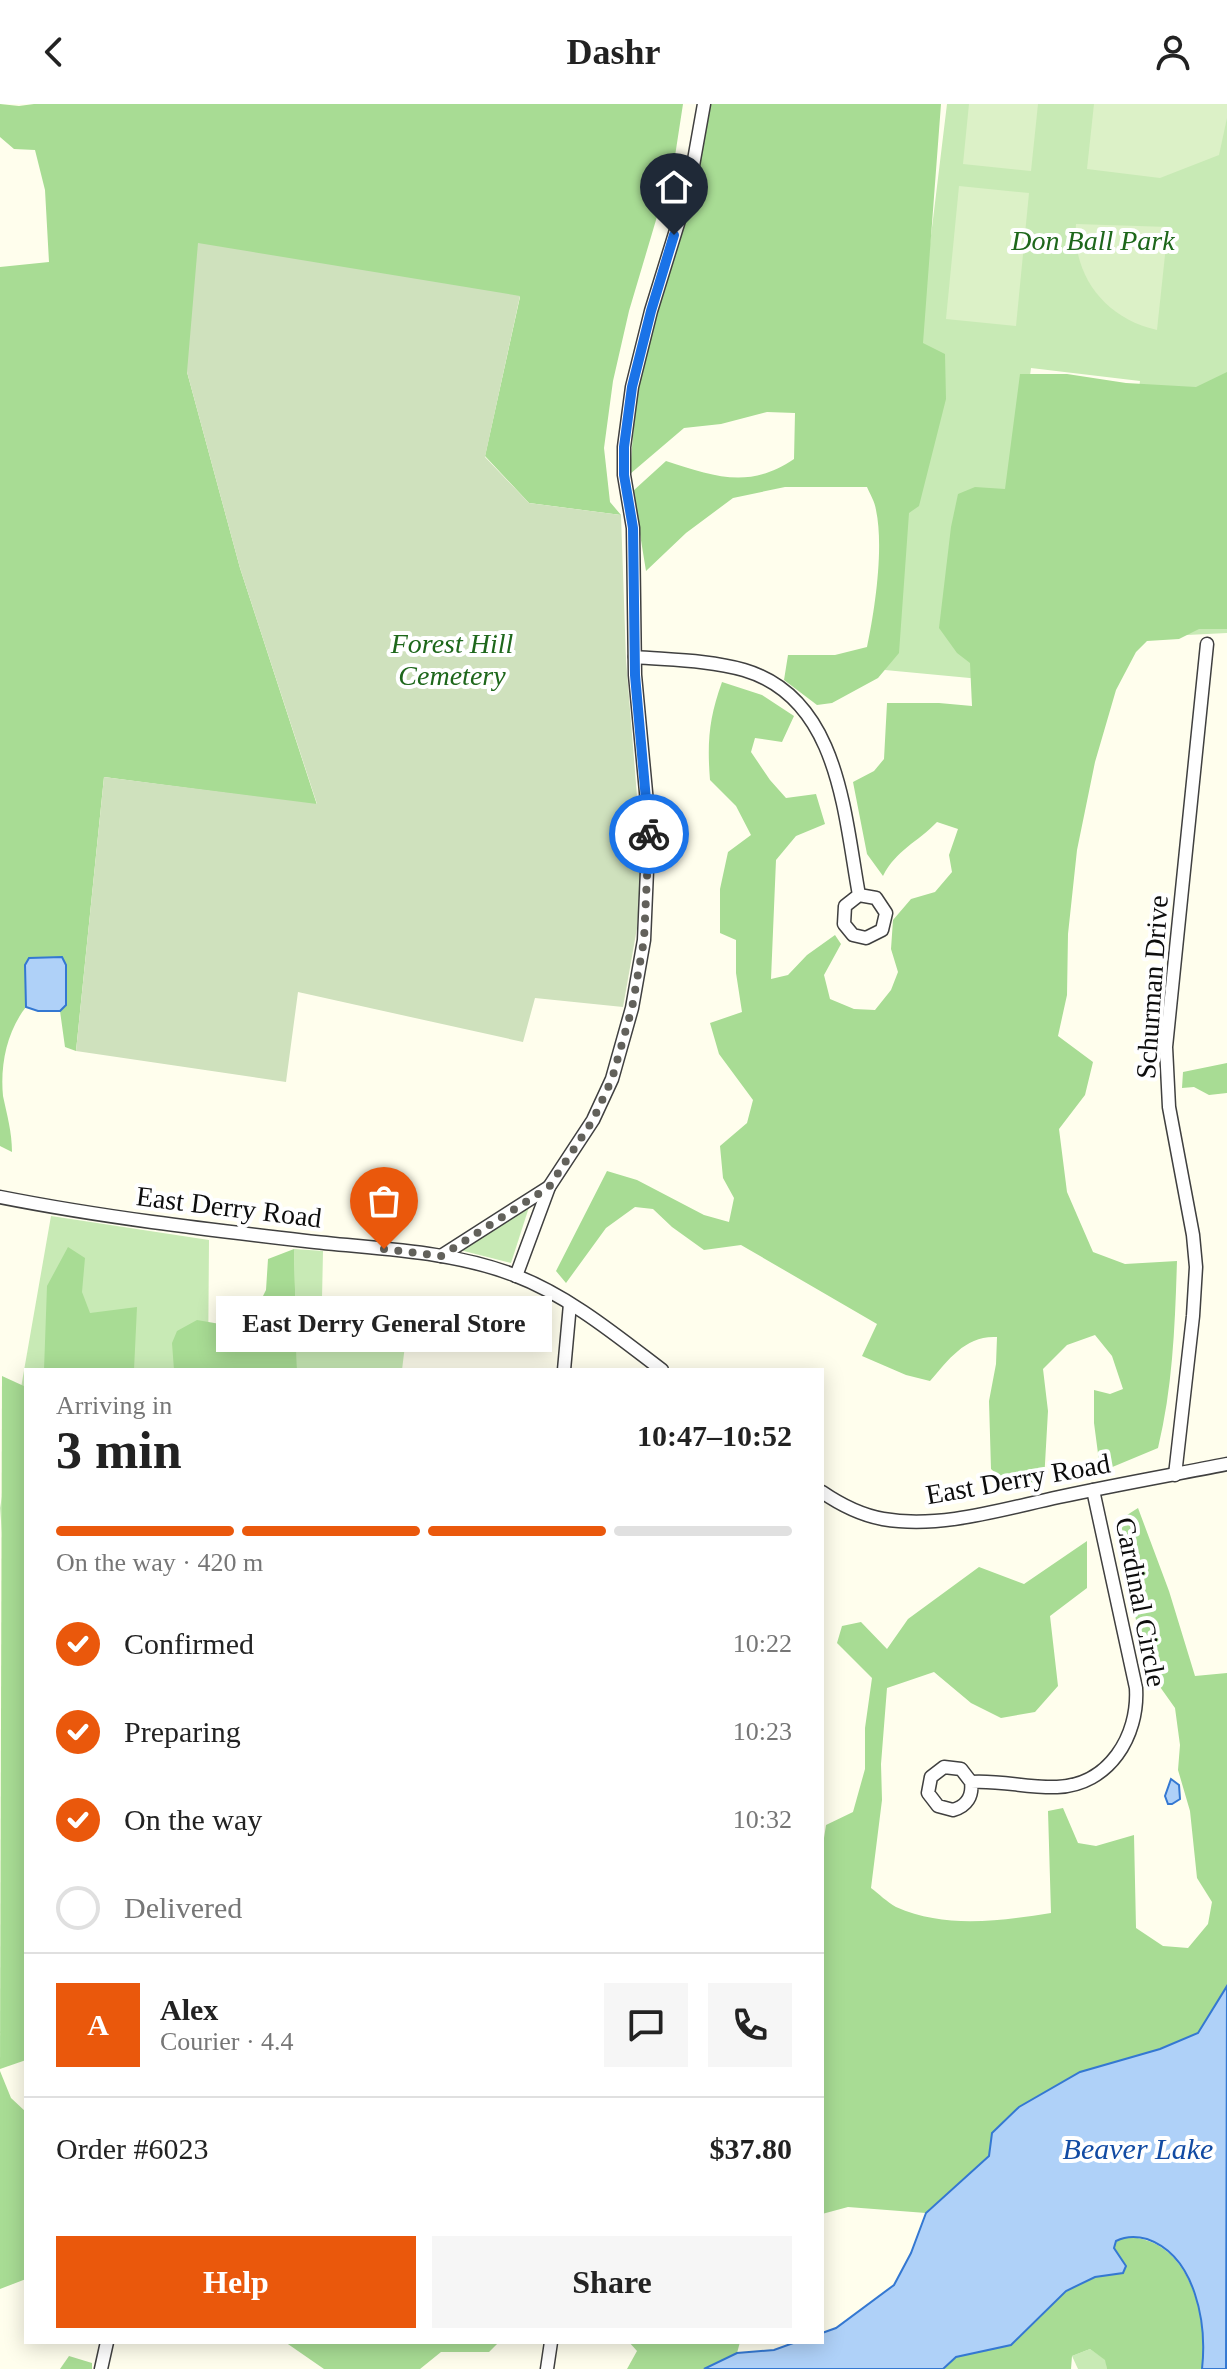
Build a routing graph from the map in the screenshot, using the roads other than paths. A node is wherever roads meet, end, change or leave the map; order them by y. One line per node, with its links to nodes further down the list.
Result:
1 (704, 104): 3 (street)
2 (1207, 644): 13 (street, Schurman Drive)
3 (635, 657): 4 (street); 5 (street)
4 (859, 895)
5 (549, 1187): 7 (street); 8 (street)
6 (0, 1197): 7 (street, East Derry Road)
7 (441, 1256): 8 (street, East Derry Road)
8 (516, 1276): 9 (street, East Derry Road)
9 (570, 1304): 10 (street); 11 (street, East Derry Road)
10 (564, 1368)
11 (659, 1368)
12 (1227, 1464): 13 (street, East Derry Road)
13 (1175, 1475): 14 (street, East Derry Road)
14 (1093, 1490): 15 (street, East Derry Road); 16 (street, Cardinal Circle)
15 (824, 1493)
16 (971, 1782)
17 (107, 2344): 19 (street)
18 (551, 2344): 20 (street)
19 (101, 2369)
20 (547, 2369)

